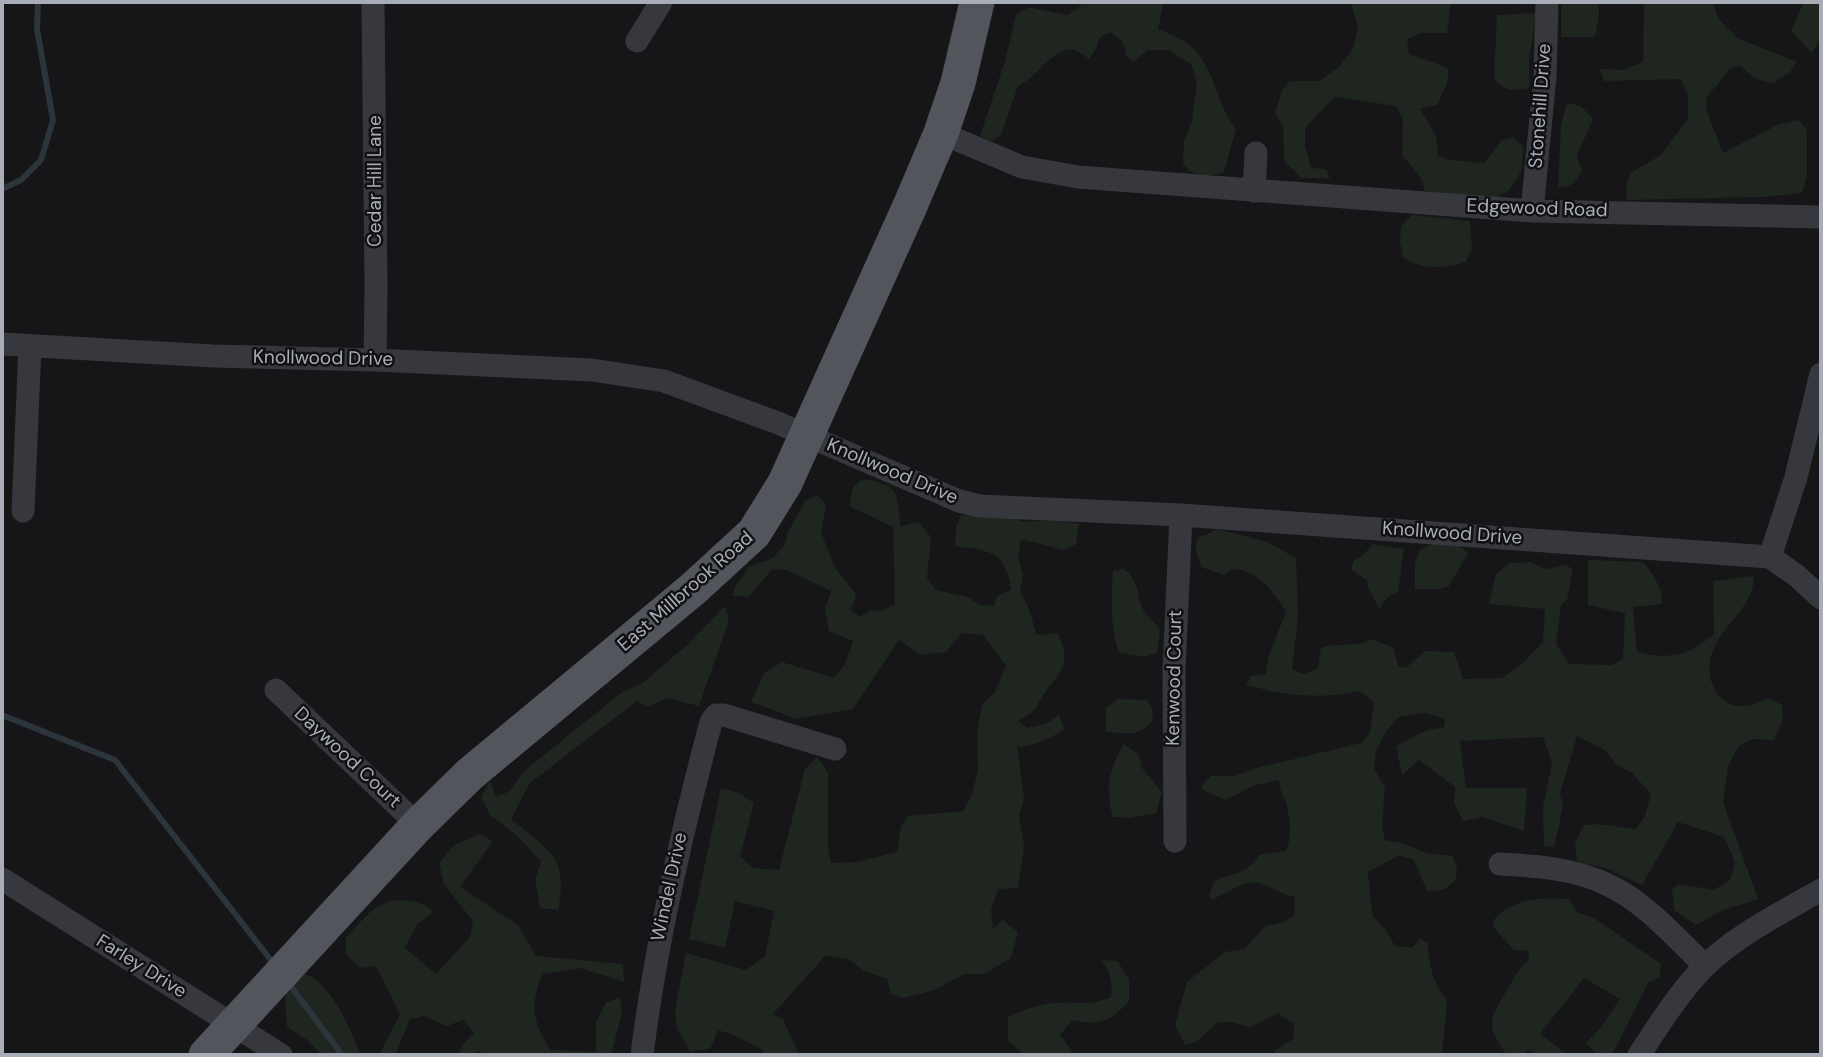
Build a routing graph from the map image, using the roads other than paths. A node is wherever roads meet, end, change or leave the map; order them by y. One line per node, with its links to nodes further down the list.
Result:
1 (373, 2): 13 (street, Cedar Hill Lane)
2 (661, 2): 5 (street)
3 (977, 2): 6 (main road, East Millbrook Road)
4 (1546, 2): 9 (street, Stonehill Drive)
5 (637, 41)
6 (941, 133): 8 (street, Edgewood Road); 15 (main road, East Millbrook Road)
7 (1256, 153): 8 (street)
8 (1254, 191): 9 (street, Edgewood Road)
9 (1532, 211): 10 (street, Edgewood Road)
10 (1821, 217)
11 (2, 344): 12 (street, Knollwood Drive)
12 (30, 346): 13 (street, Knollwood Drive); 16 (street)
13 (374, 360): 15 (street, Knollwood Drive)
14 (1821, 374): 18 (street)
15 (807, 435): 17 (street, Knollwood Drive); 22 (main road, East Millbrook Road)
16 (23, 510)
17 (1181, 515): 18 (street, Knollwood Drive); 23 (street, Kenwood Court)
18 (1770, 557): 19 (street)
19 (1821, 598)
20 (276, 690): 22 (street, Daywood Court)
21 (835, 749): 31 (street, Windel Drive)
22 (418, 825): 28 (main road, East Millbrook Road)
23 (1175, 841)
24 (1500, 864): 27 (street)
25 (2, 880): 28 (street, Farley Drive)
26 (1821, 890): 27 (street)
27 (1705, 966): 32 (street)
28 (233, 1025): 29 (main road, East Millbrook Road); 30 (street, Farley Drive)
29 (206, 1055)
30 (281, 1055)
31 (642, 1055)
32 (1639, 1055)

